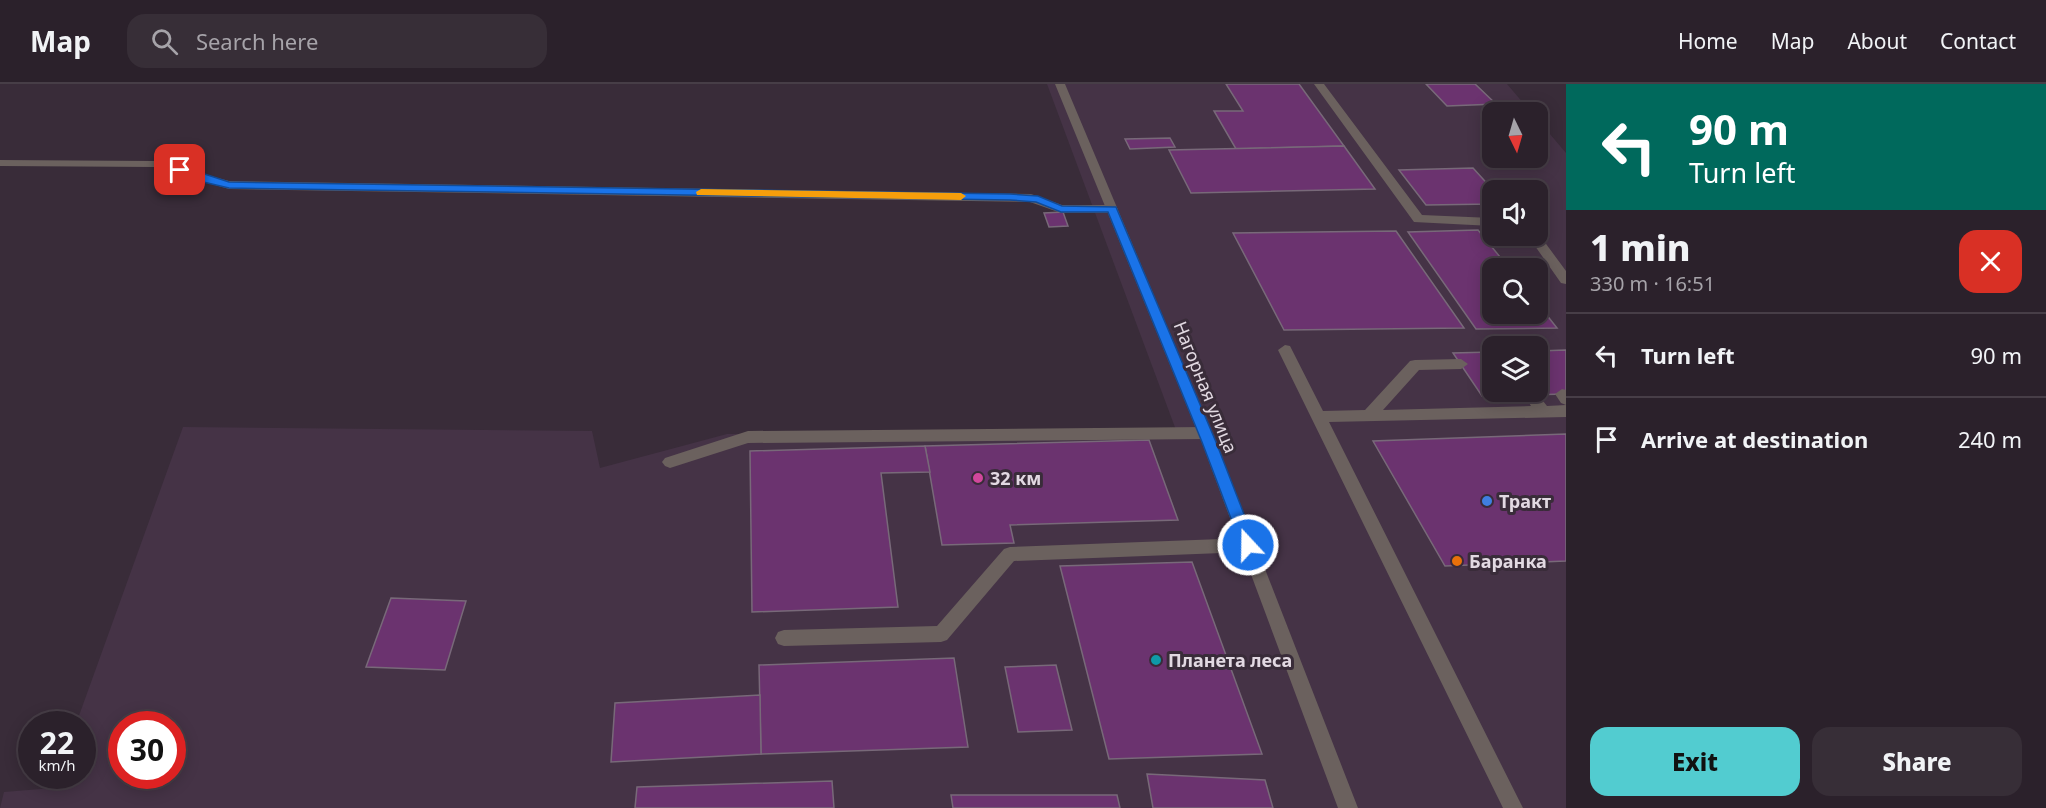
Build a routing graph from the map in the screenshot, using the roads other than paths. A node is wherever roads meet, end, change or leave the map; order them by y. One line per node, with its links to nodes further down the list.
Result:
1 (1060, 84): 4 (street, Нагорная улица)
2 (1319, 84): 5 (street)
3 (0, 163): 4 (street)
4 (1112, 209): 15 (street, Нагорная улица)
5 (1482, 222)
6 (1541, 246): 7 (street)
7 (1566, 280)
8 (1285, 350): 14 (street)
9 (1461, 364): 13 (street)
10 (1536, 402): 12 (street)
11 (1566, 411): 12 (street)
12 (1543, 412): 13 (street)
13 (1369, 416): 14 (street)
14 (1319, 417): 20 (street)
15 (1205, 433): 16 (street); 17 (street, Нагорная улица)
16 (670, 462)
17 (1248, 545): 18 (street); 19 (street, Нагорная улица)
18 (784, 638)
19 (1348, 808)
20 (1513, 808)

